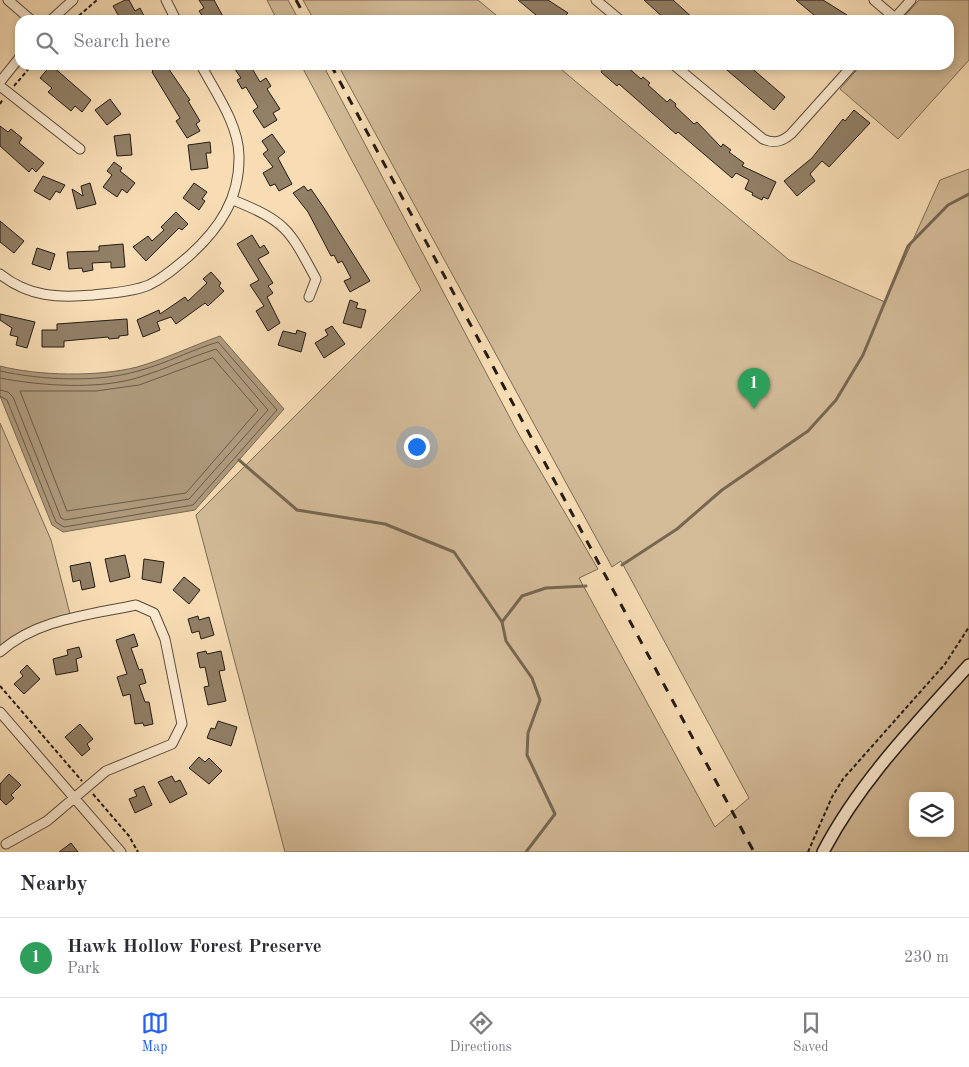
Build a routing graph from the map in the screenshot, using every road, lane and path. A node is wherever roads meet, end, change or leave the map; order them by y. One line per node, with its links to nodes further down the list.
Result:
1 (8, 0): 8 (street)
2 (73, 0): 9 (street)
3 (97, 0): 10 (path)
4 (166, 0): 11 (street)
5 (596, 0): 12 (street)
6 (874, 0): 13 (street)
7 (911, 0): 14 (street)
8 (25, 15)
9 (56, 15)
10 (80, 15)
11 (174, 15)
12 (614, 15)
13 (890, 15)
14 (898, 15)
15 (15, 64): 20 (street)
16 (28, 70): 21 (path)
17 (204, 70): 24 (street)
18 (680, 70): 19 (street)
19 (848, 70)
20 (0, 84): 21 (street)
21 (9, 92): 22 (path); 23 (street)
22 (0, 104)
23 (80, 149)
24 (233, 200): 25 (street); 26 (street)
25 (0, 274)
26 (310, 297)
27 (969, 627): 37 (path)
28 (0, 652): 32 (street)
29 (969, 665): 38 (street)
30 (0, 686): 32 (path)
31 (0, 712): 33 (street)
32 (87, 786): 33 (street); 36 (path)
33 (74, 797): 34 (street); 35 (street)
34 (6, 844)
35 (120, 852)
36 (138, 852)
37 (808, 852)
38 (823, 852)

